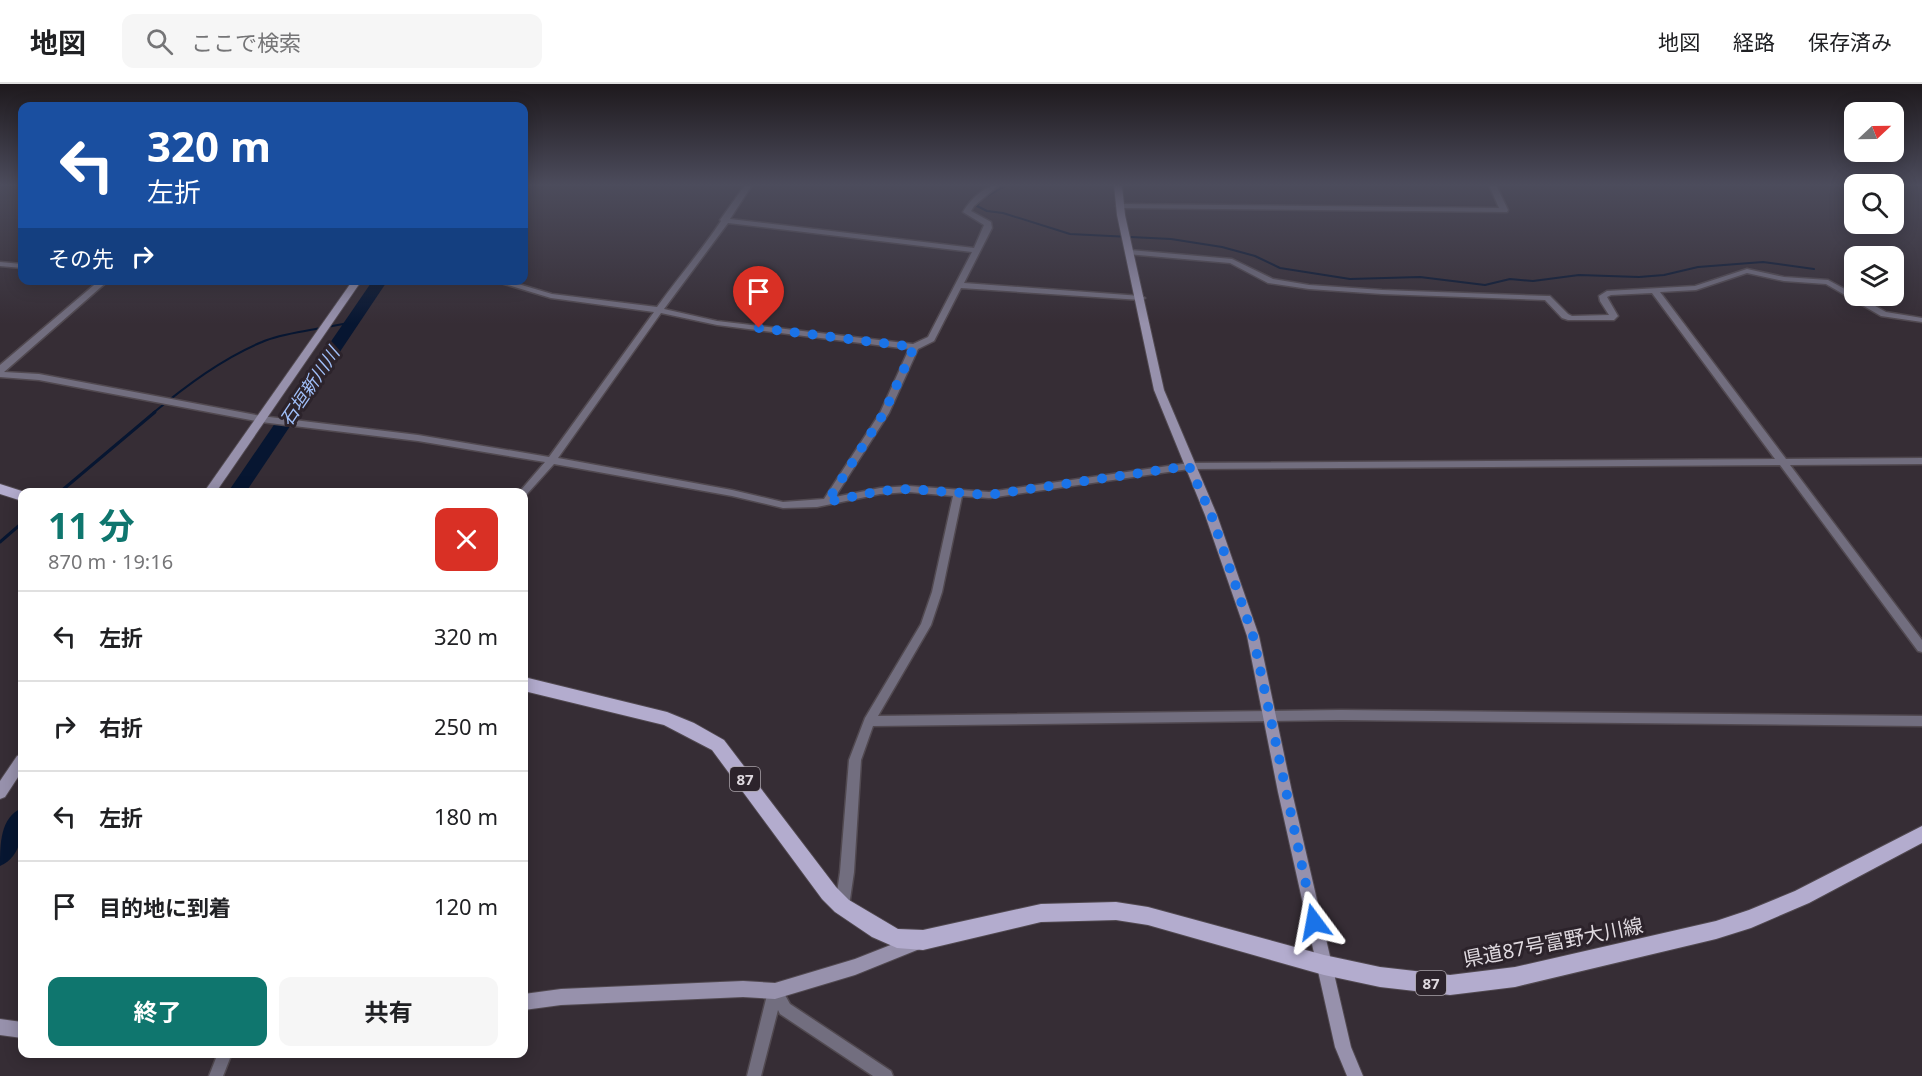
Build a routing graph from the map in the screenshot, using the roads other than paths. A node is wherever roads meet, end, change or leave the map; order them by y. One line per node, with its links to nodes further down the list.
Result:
1 (717, 231): 15 (street)
2 (818, 231): 5 (street)
3 (986, 231): 5 (street)
4 (1125, 231): 6 (street)
5 (975, 250): 12 (street)
6 (1130, 252): 13 (street); 14 (street)
7 (0, 264): 8 (street)
8 (18, 266)
9 (99, 285): 18 (street)
10 (355, 285): 19 (street)
11 (512, 285): 15 (street)
12 (959, 285): 14 (street); 17 (street)
13 (1655, 291): 16 (street); 22 (street)
14 (1141, 298): 23 (street)
15 (660, 310): 17 (street); 20 (street)
16 (1922, 320)
17 (914, 347): 29 (street)
18 (0, 372): 19 (street)
19 (261, 419): 20 (street); 24 (street)
20 (552, 460): 25 (street); 29 (street)
21 (1922, 461): 22 (street)
22 (1783, 462): 23 (street); 30 (street)
23 (1189, 466): 27 (street); 32 (street)
24 (213, 488)
25 (528, 488)
26 (0, 489): 28 (main road)
27 (958, 493): 29 (street); 33 (street)
28 (18, 495)
29 (827, 502)
30 (1922, 648)
31 (528, 685): 38 (main road, 県道87号富野大川線 / 87)
32 (1270, 716): 33 (street); 34 (street); 40 (street)
33 (869, 721): 38 (street)
34 (1922, 721)
35 (18, 766): 36 (street)
36 (0, 793)
37 (1922, 834): 40 (main road, 県道87号富野大川線 / 87)
38 (842, 906): 39 (main road, 県道87号富野大川線 / 87)
39 (923, 940): 40 (main road, 県道87号富野大川線 / 87); 41 (street)
40 (1324, 965): 49 (street)
41 (775, 991): 42 (street); 47 (street); 48 (street)
42 (528, 1002)
43 (0, 1027): 44 (street)
44 (18, 1029)
45 (223, 1058): 46 (street)
46 (216, 1076)
47 (754, 1076)
48 (886, 1076)
49 (1355, 1076)

